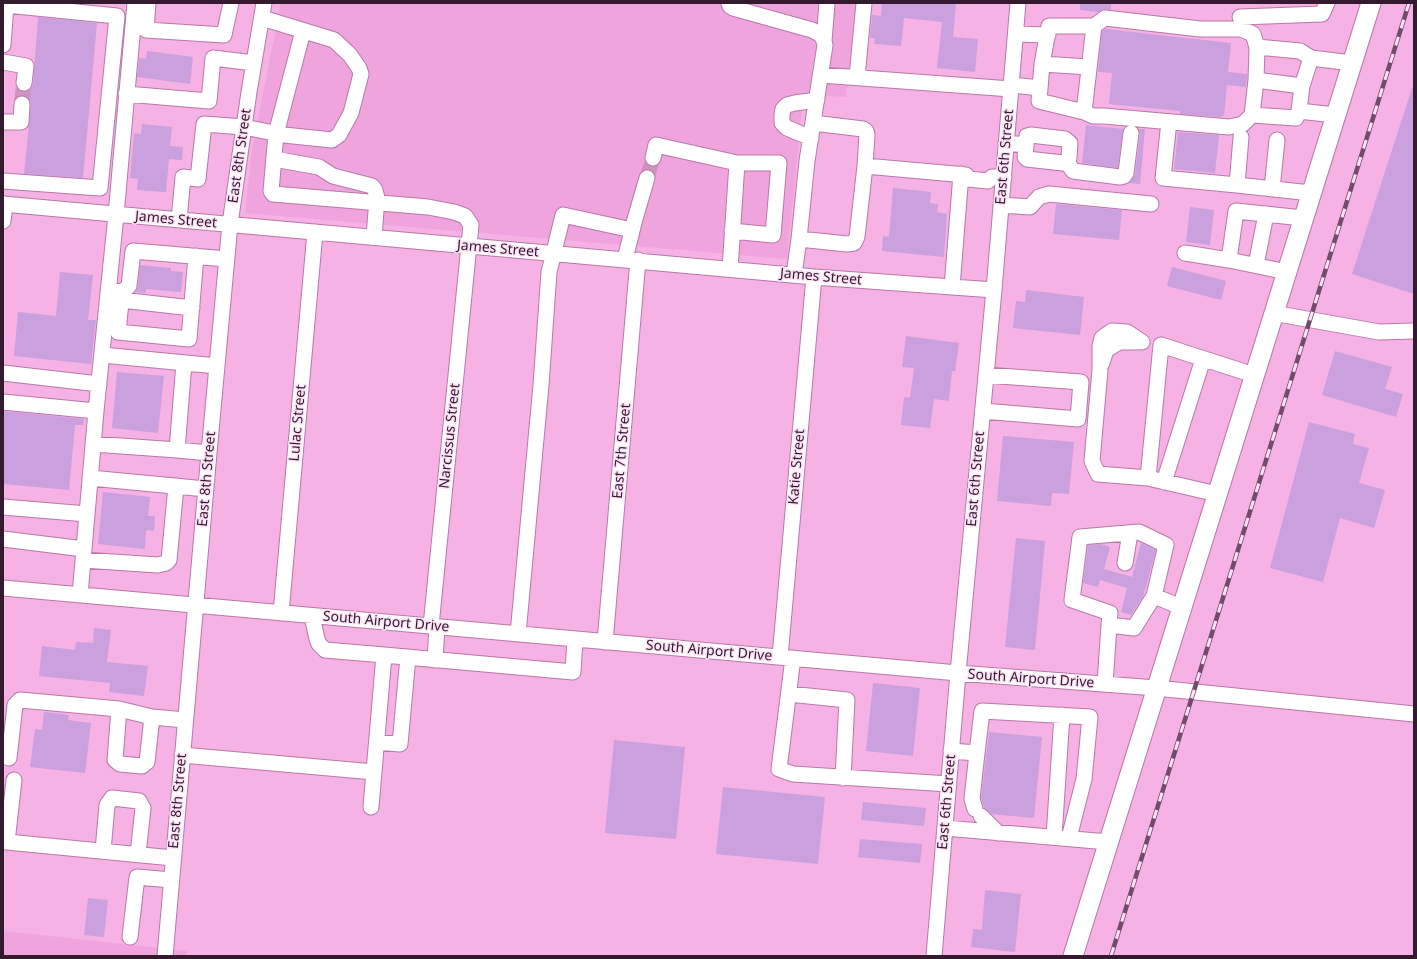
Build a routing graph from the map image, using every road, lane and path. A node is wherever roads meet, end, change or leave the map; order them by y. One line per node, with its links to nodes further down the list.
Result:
1 (135, 3): 34 (street)
2 (148, 3): 3 (street)
3 (231, 3)
4 (264, 3): 13 (street, East 8th Street)
5 (827, 3): 18 (street)
6 (864, 3): 28 (street)
7 (1018, 3): 16 (street, East 6th Street)
8 (1327, 3): 11 (street)
9 (1371, 3): 24 (main road)
10 (731, 5): 18 (street)
11 (1271, 10): 12 (street)
12 (1240, 17)
13 (262, 18): 15 (street); 23 (street, East 8th Street)
14 (1094, 26): 17 (street); 20 (street); 26 (street)
15 (303, 31): 47 (street); 47 (street)
16 (1016, 34): 17 (street); 32 (street, East 6th Street)
17 (1048, 35): 25 (street)
18 (824, 41): 27 (street)
19 (3, 45): 36 (street)
20 (1257, 47): 21 (street); 29 (street)
21 (1311, 58): 24 (street); 31 (street)
22 (3, 62): 30 (street)
23 (254, 63): 34 (street); 43 (street, East 8th Street)
24 (1352, 63): 41 (main road)
25 (1042, 64): 26 (street); 33 (street)
26 (1089, 67): 39 (street)
27 (821, 75): 28 (street); 35 (street)
28 (857, 77): 32 (street)
29 (1256, 80): 31 (street); 40 (street)
30 (24, 83)
31 (1302, 86): 38 (street)
32 (1011, 87): 33 (street); 50 (street, East 6th Street)
33 (1040, 88): 39 (street)
34 (126, 98): 36 (street); 71 (street)
35 (817, 100): 44 (street); 44 (street)
36 (109, 101): 61 (street)
37 (22, 104): 42 (street)
38 (1299, 111): 40 (street); 41 (street)
39 (1084, 112): 40 (street)
40 (1252, 115)
41 (1335, 115): 64 (main road)
42 (3, 122)
43 (244, 127): 47 (street); 73 (street); 75 (street, East 8th Street)
44 (812, 130): 56 (street); 80 (street)
45 (1168, 131): 62 (street)
46 (1131, 133): 54 (street)
47 (276, 134): 53 (street)
48 (1241, 137): 62 (street)
49 (1277, 140): 63 (street)
50 (1006, 143): 51 (street); 58 (street, East 6th Street)
51 (1026, 145): 54 (street); 54 (street)
52 (653, 158): 55 (street)
53 (274, 159): 65 (street); 65 (street, Narcissus Street)
54 (1067, 162)
55 (737, 163): 78 (street); 78 (street)
56 (865, 166): 57 (street); 80 (street)
57 (964, 174): 58 (street); 93 (street)
58 (998, 177): 68 (street, East 6th Street)
59 (647, 178): 76 (street, East 7th Street)
60 (3, 181): 61 (street)
61 (46, 184): 69 (street)
62 (1237, 185): 63 (street)
63 (1272, 189): 64 (street)
64 (1311, 193): 72 (main road)
65 (377, 203): 79 (street); 81 (street, Narcissus Street)
66 (4, 204): 69 (street, James Street); 74 (street)
67 (1151, 204): 68 (street)
68 (1001, 205): 94 (street, East 6th Street)
69 (44, 208): 71 (street, James Street)
70 (1266, 214): 72 (street); 87 (street); 88 (street)
71 (116, 215): 73 (street, James Street); 95 (street)
72 (1303, 218): 90 (main road)
73 (179, 220): 75 (street, James Street)
74 (3, 221)
75 (230, 224): 77 (street, James Street); 85 (street, East 8th Street)
76 (632, 230): 82 (street); 86 (street, East 7th Street)
77 (315, 232): 79 (street, James Street); 131 (street, Lulac Street)
78 (732, 232): 89 (street)
79 (374, 237): 81 (street, James Street)
80 (799, 239): 91 (street)
81 (469, 246): 82 (street, James Street); 134 (street, Narcissus Street)
82 (554, 253): 86 (street, James Street); 135 (street)
83 (1185, 253): 87 (street)
84 (196, 256): 85 (street); 95 (street); 96 (street)
85 (227, 259): 103 (street, East 8th Street)
86 (632, 260): 89 (street, James Street); 137 (street, East 7th Street)
87 (1229, 260): 88 (street)
88 (1256, 265): 90 (street)
89 (730, 269): 91 (street, James Street)
90 (1286, 272): 97 (main road)
91 (794, 275): 92 (street, James Street)
92 (814, 277): 93 (street, James Street); 140 (street, Katie Street)
93 (952, 287): 94 (street, James Street)
94 (994, 290): 105 (street, East 6th Street)
95 (117, 294): 96 (street); 96 (street); 100 (street)
96 (192, 308)
97 (1273, 313): 98 (street); 106 (main road)
98 (1414, 331)
99 (1160, 344): 101 (street); 115 (street); 115 (street)
100 (102, 355): 102 (street); 107 (street)
101 (1202, 359): 106 (street); 116 (street)
102 (184, 363): 103 (street); 112 (street)
103 (217, 366): 113 (street, East 8th Street)
104 (3, 373): 107 (street)
105 (986, 375): 110 (street, East 6th Street); 110 (street)
106 (1254, 375): 119 (main road)
107 (99, 384): 109 (street)
108 (3, 402): 109 (street)
109 (96, 411): 111 (street)
110 (982, 411): 142 (street, East 6th Street)
111 (93, 444): 112 (street); 114 (street)
112 (177, 450): 113 (street)
113 (209, 453): 118 (street, East 8th Street)
114 (90, 478): 117 (street); 121 (street)
115 (1148, 478): 116 (street)
116 (1164, 482): 119 (street)
117 (176, 486): 118 (street); 124 (street)
118 (206, 489): 129 (street, East 8th Street)
119 (1217, 494): 130 (main road)
120 (3, 507): 121 (street)
121 (87, 514): 124 (street)
122 (1130, 533): 125 (street); 128 (street); 133 (street)
123 (3, 539): 124 (street)
124 (84, 554): 127 (street)
125 (1125, 563)
126 (3, 588): 127 (street, South Airport Drive)
127 (80, 595): 129 (street, South Airport Drive)
128 (1154, 596): 130 (street); 133 (street)
129 (195, 606): 131 (street, South Airport Drive); 150 (street, East 8th Street)
130 (1181, 607): 144 (main road)
131 (281, 613): 132 (street, South Airport Drive)
132 (312, 616): 134 (street, South Airport Drive); 138 (street)
133 (1109, 625): 143 (street)
134 (434, 626): 135 (street, South Airport Drive); 141 (street, Narcissus Street)
135 (518, 634): 136 (street, South Airport Drive)
136 (575, 639): 137 (street, South Airport Drive); 141 (street)
137 (605, 642): 140 (street, South Airport Drive)
138 (384, 655): 139 (street); 151 (street)
139 (408, 657): 141 (street); 151 (street)
140 (786, 657): 142 (street, South Airport Drive); 145 (street, Katie Street)
141 (435, 660)
142 (958, 673): 143 (street, South Airport Drive); 152 (street, East 6th Street)
143 (1105, 684): 144 (street, South Airport Drive)
144 (1156, 688): 147 (street, South Airport Drive); 164 (main road)
145 (789, 694): 157 (street); 157 (street, Katie Street)
146 (119, 709): 149 (street); 149 (street); 155 (street)
147 (1414, 714)
148 (1062, 715): 153 (street); 163 (street); 163 (street)
149 (152, 717): 150 (street)
150 (185, 720): 154 (street, East 8th Street)
151 (377, 742): 156 (street)
152 (951, 751): 153 (street); 159 (street, East 6th Street)
153 (977, 753): 162 (street)
154 (182, 756): 156 (street); 167 (street, East 8th Street)
155 (9, 758)
156 (374, 772): 160 (street)
157 (843, 778): 159 (street)
158 (14, 780): 165 (street)
159 (949, 784): 161 (street, East 6th Street)
160 (371, 807)
161 (945, 828): 162 (street); 171 (street, East 6th Street)
162 (998, 833): 163 (street)
163 (1061, 838): 164 (street)
164 (1108, 842): 172 (main road)
165 (102, 851): 166 (street); 166 (street)
166 (138, 854): 167 (street)
167 (173, 858): 168 (street, East 8th Street)
168 (171, 880): 169 (street); 170 (street, East 8th Street)
169 (130, 937)
170 (165, 956)
171 (934, 956)
172 (1073, 956)

